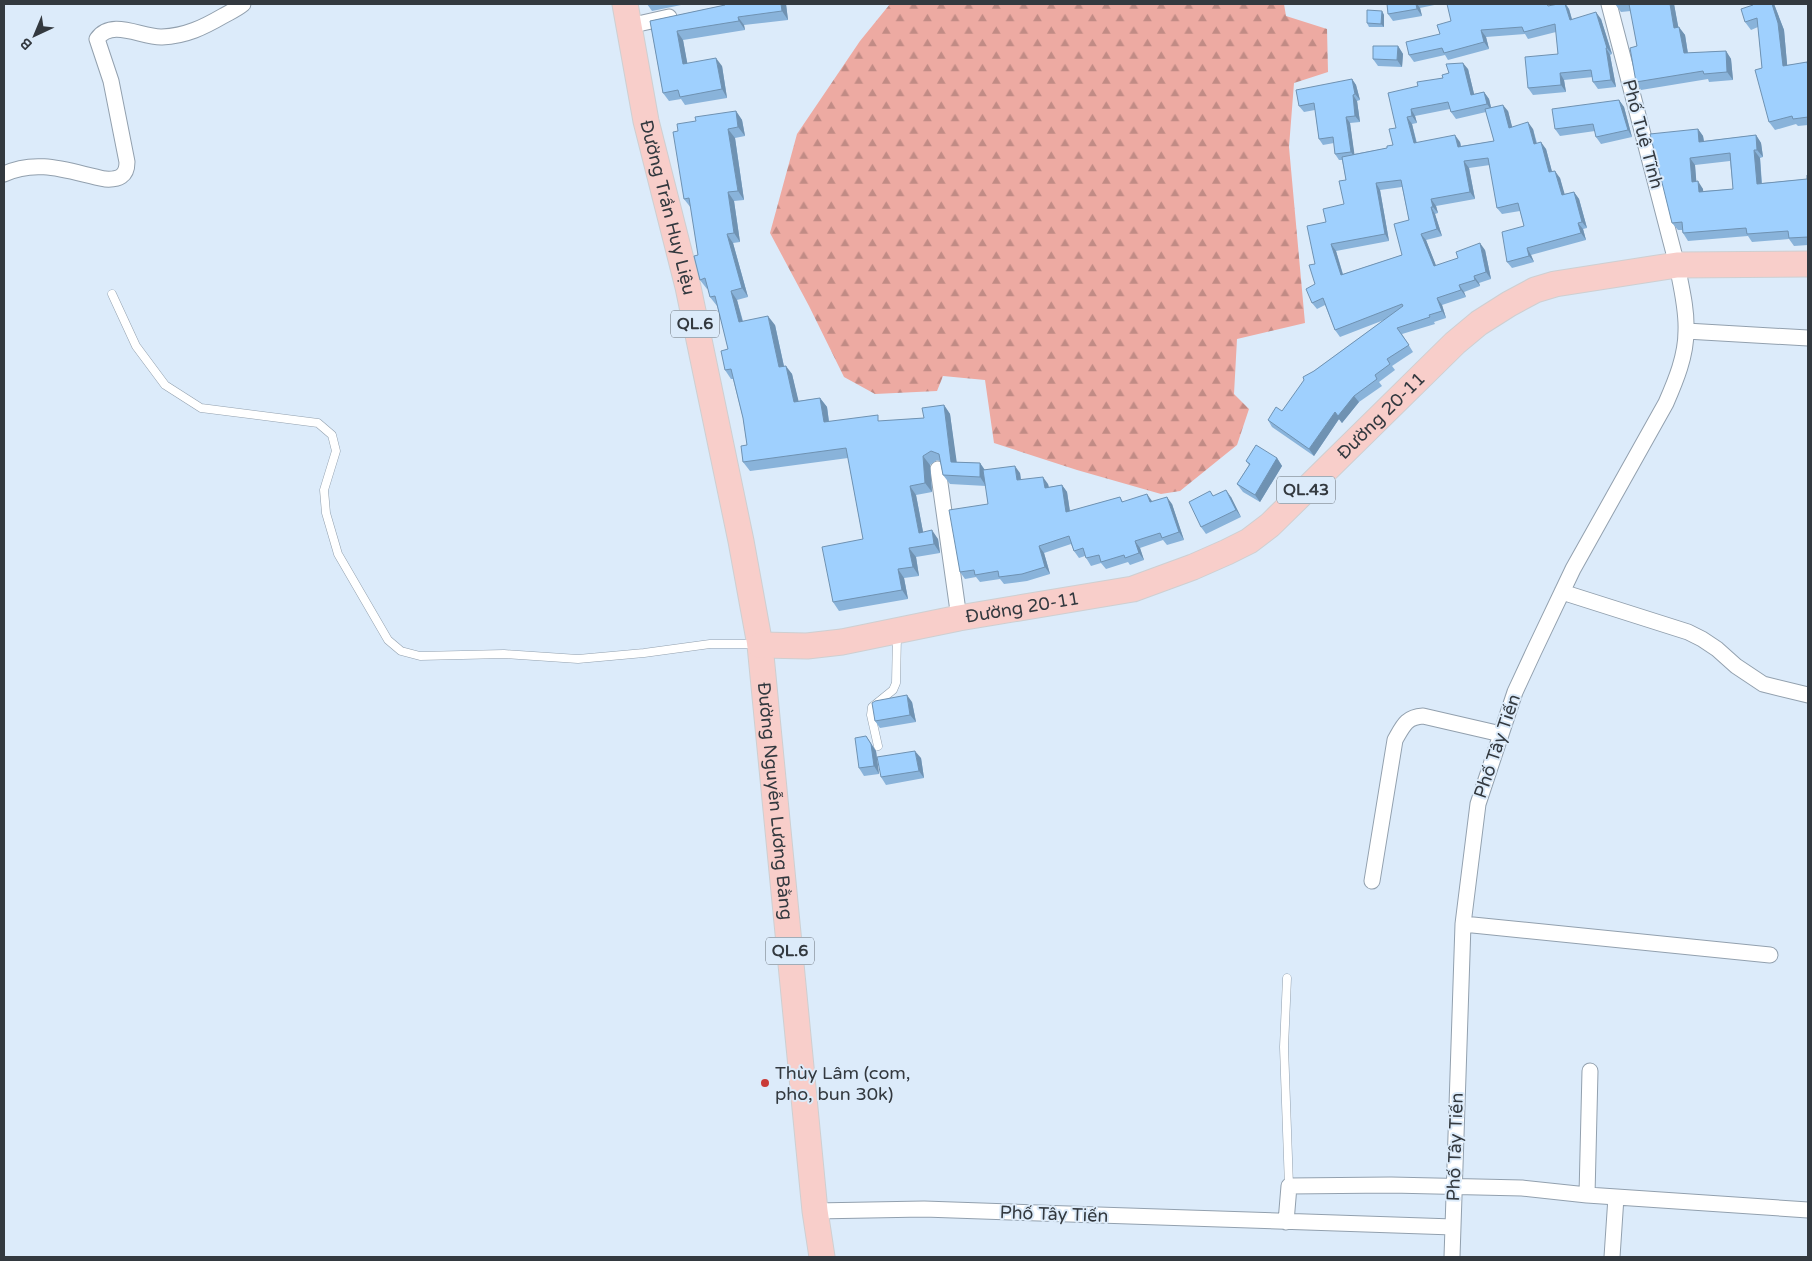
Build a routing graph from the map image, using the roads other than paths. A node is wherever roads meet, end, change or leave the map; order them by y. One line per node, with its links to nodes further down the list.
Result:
1 (243, 4): 5 (street)
2 (1608, 4): 7 (street, Phố Tuệ Tĩnh)
3 (683, 14): 4 (street)
4 (627, 15): 15 (highway, Đường Trần Huy Liệu / QL.6)
5 (4, 174)
6 (1808, 264): 7 (highway, Đường 20-11 / QL.43)
7 (1677, 265): 9 (street); 13 (highway, Đường 20-11 / QL.43)
8 (112, 294): 15 (lane)
9 (1686, 331): 10 (street); 12 (street, Phố Tây Tiến)
10 (1808, 338)
11 (938, 469): 13 (street)
12 (1562, 592): 16 (street); 17 (street, Phố Tây Tiến)
13 (959, 618): 14 (highway, Đường 20-11 / QL.43)
14 (896, 630): 15 (highway, Đường 20-11 / QL.43); 18 (lane)
15 (760, 645): 28 (highway, Đường Nguyễn Lương Bằng / QL.6)
16 (1808, 695)
17 (1501, 734): 19 (street); 20 (street, Phố Tây Tiến)
18 (878, 746)
19 (1372, 881)
20 (1463, 924): 21 (street); 25 (street, Phố Tây Tiến)
21 (1770, 955)
22 (1287, 978): 24 (lane)
23 (1590, 1071): 26 (street)
24 (1289, 1186): 25 (street); 30 (street)
25 (1454, 1186): 26 (street); 31 (street, Phố Tây Tiến)
26 (1586, 1195): 27 (street)
27 (1616, 1197): 29 (street); 34 (street)
28 (815, 1210): 30 (street, Phố Tây Tiến); 32 (highway, Đường Nguyễn Lương Bằng / QL.6)
29 (1808, 1210)
30 (1286, 1222): 31 (street, Phố Tây Tiến)
31 (1453, 1227): 33 (street)
32 (822, 1257)
33 (1452, 1257)
34 (1612, 1257)

